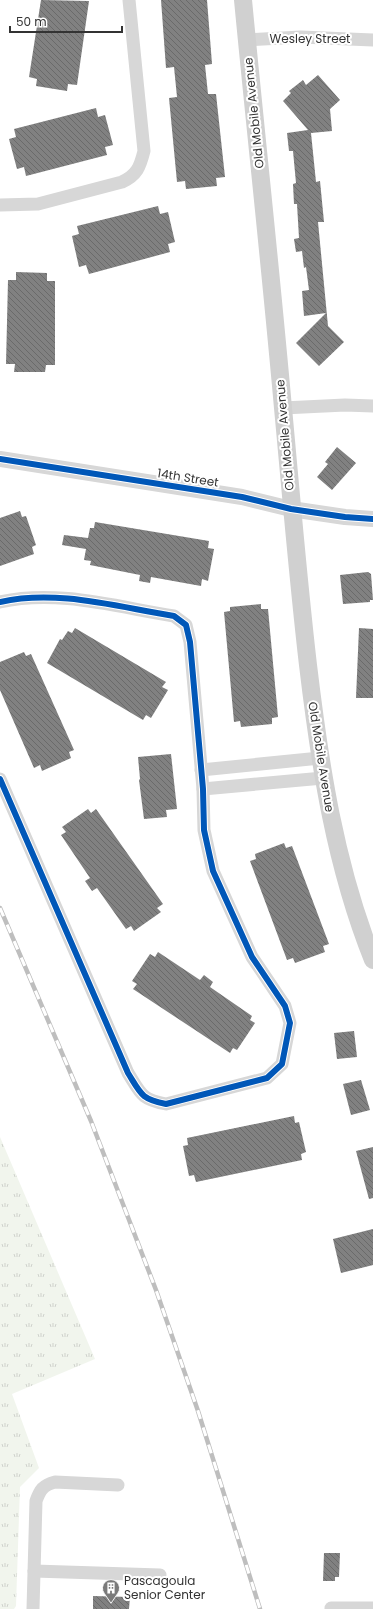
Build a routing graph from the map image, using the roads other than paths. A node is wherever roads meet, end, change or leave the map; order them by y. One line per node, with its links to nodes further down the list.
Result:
1 (129, 0): 5 (street)
2 (244, 0): 3 (main road, Old Mobile Avenue)
3 (247, 40): 4 (street, Wesley Street); 7 (main road, Old Mobile Avenue)
4 (373, 40)
5 (0, 205)
6 (373, 406): 7 (street)
7 (283, 408): 9 (main road, Old Mobile Avenue)
8 (0, 459): 9 (street, 14th Street)
9 (291, 509): 10 (street, 14th Street); 12 (main road, Old Mobile Avenue)
10 (373, 519)
11 (0, 602): 13 (street)
12 (320, 758): 13 (street); 14 (main road, Old Mobile Avenue)
13 (201, 770): 16 (street)
14 (323, 778): 16 (street); 17 (main road, Old Mobile Avenue)
15 (0, 779): 16 (street)
16 (203, 789)
17 (371, 950)
18 (118, 1485): 19 (street)
19 (34, 1571): 20 (street); 23 (street)
20 (160, 1575)
21 (331, 1608): 22 (street)
22 (373, 1608)
23 (34, 1609): 24 (street)
24 (42, 1609)

